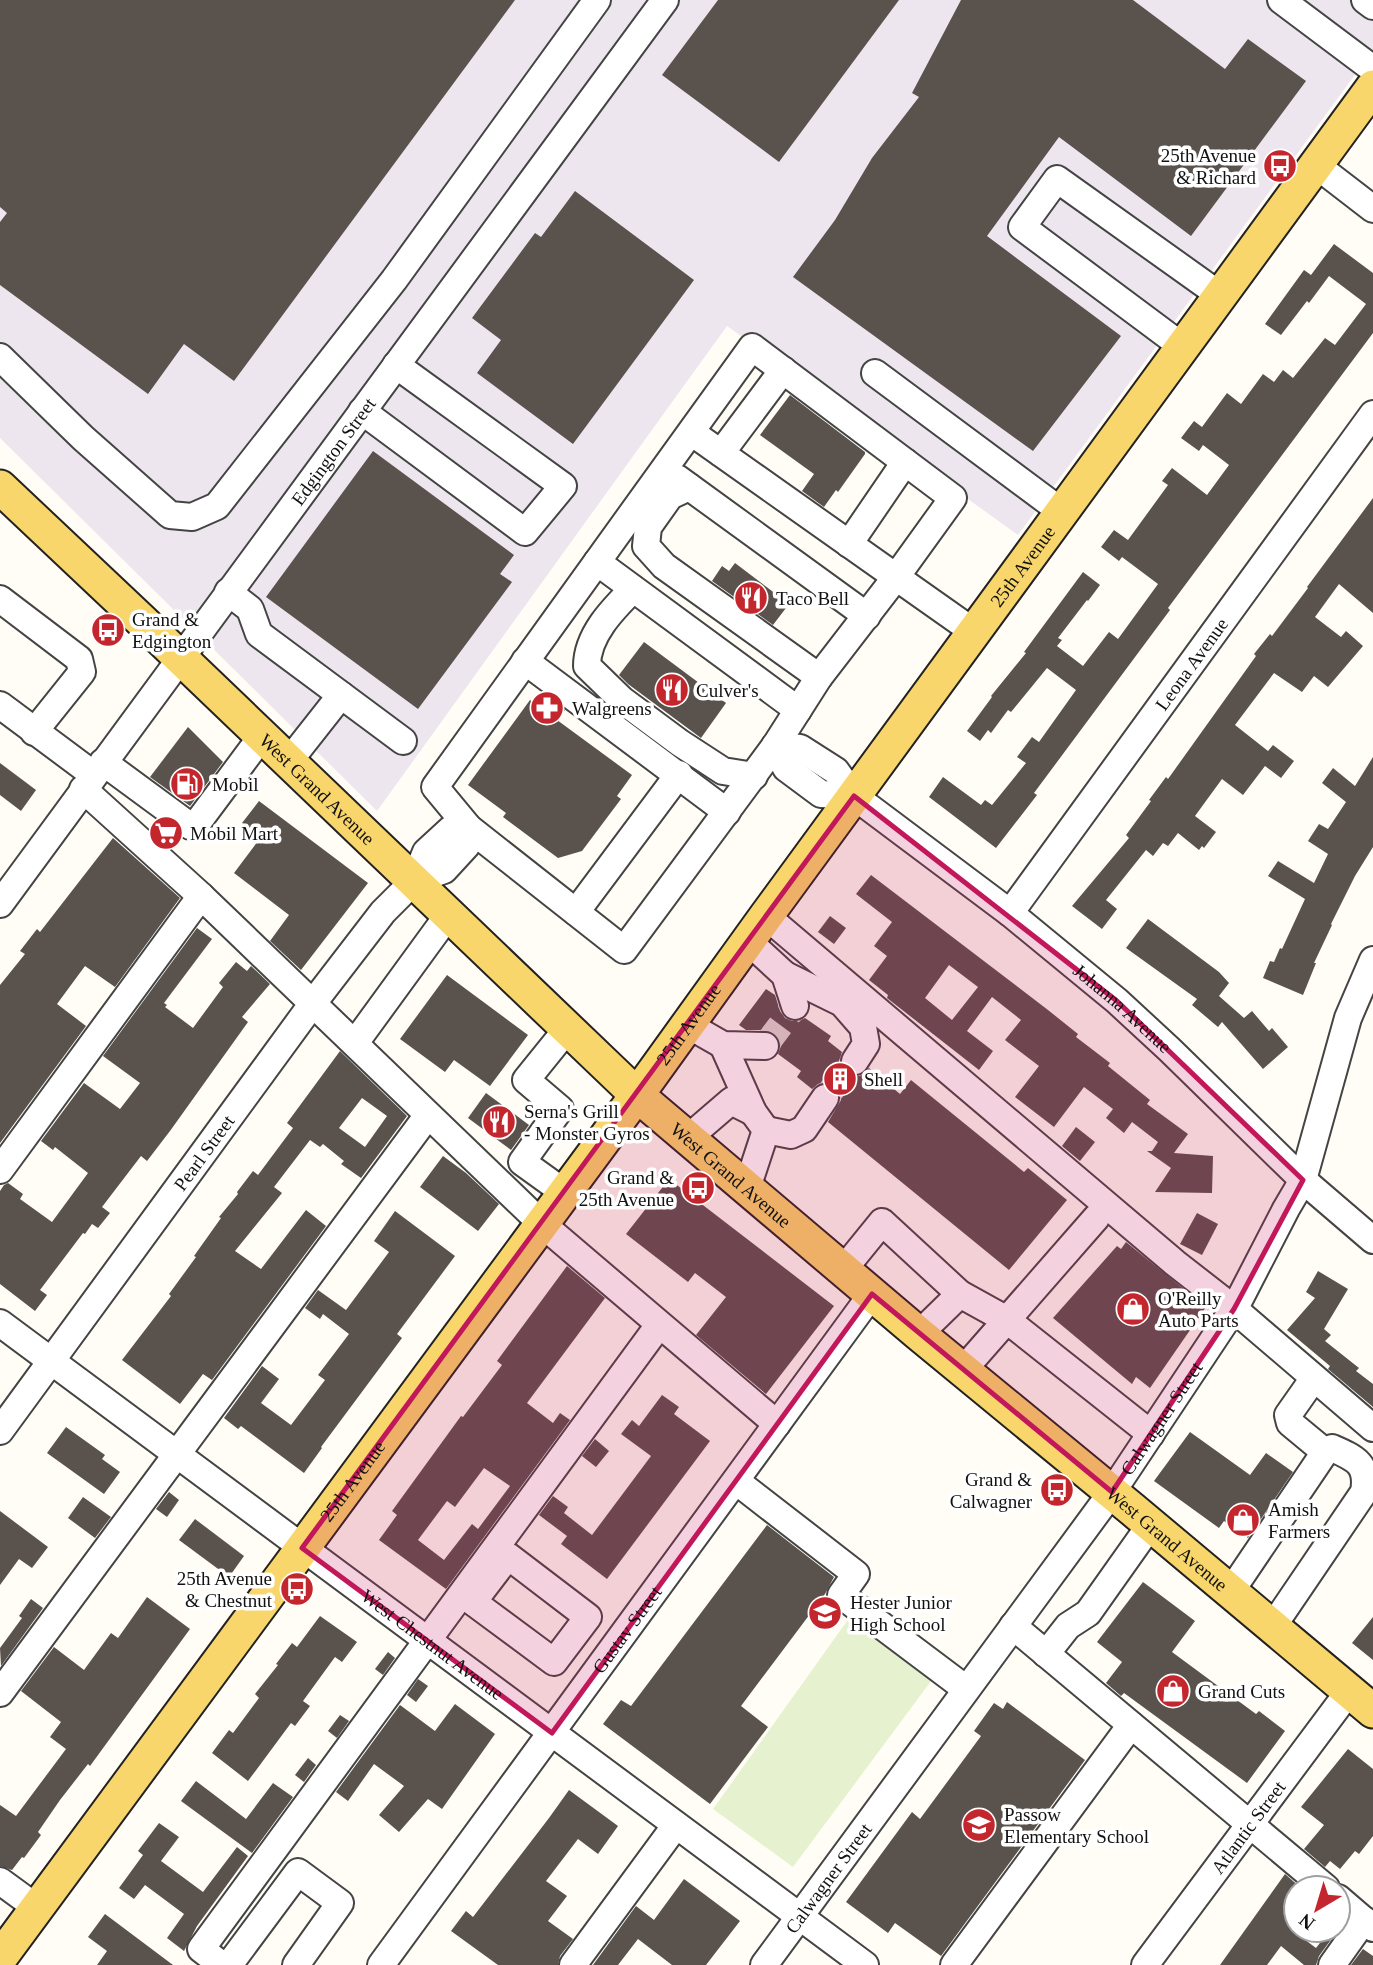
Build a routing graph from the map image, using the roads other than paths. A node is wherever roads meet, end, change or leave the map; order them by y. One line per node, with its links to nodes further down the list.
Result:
1 (597, 0): 12 (street)
2 (665, 0): 13 (street, Edgington Street)
3 (1281, 0): 6 (street)
4 (1365, 0): 5 (street)
5 (1373, 6)
6 (1373, 69)
7 (1373, 88): 8 (main road, 25th Avenue)
8 (1316, 165): 9 (street); 10 (main road, 25th Avenue)
9 (1373, 209)
10 (1221, 296): 11 (main road, 25th Avenue); 11 (street)
11 (1183, 346): 24 (main road, 25th Avenue)
12 (0, 357)
13 (396, 365): 16 (street, Edgington Street); 16 (street)
14 (783, 370): 18 (street); 19 (street); 20 (street)
15 (875, 373): 24 (street)
16 (362, 411): 29 (street, Edgington Street)
17 (1373, 414): 56 (street, Leona Avenue)
18 (691, 432): 19 (street); 21 (street)
19 (721, 453): 25 (street)
20 (905, 463): 25 (street); 27 (street)
21 (664, 469): 23 (street); 26 (street)
22 (0, 487): 33 (main road, West Grand Avenue)
23 (689, 487): 31 (street); 36 (street)
24 (1062, 512): 32 (main road, 25th Avenue)
25 (849, 544): 27 (street)
26 (597, 562): 28 (street); 34 (street)
27 (896, 577): 31 (street); 32 (street)
28 (633, 589): 35 (street); 40 (street)
29 (228, 592): 33 (street, Edgington Street); 37 (street)
30 (5, 607): 41 (street)
31 (867, 616): 36 (street)
32 (974, 632): 49 (main road, 25th Avenue)
33 (180, 657): 42 (main road, West Grand Avenue); 47 (street, Edgington Street)
34 (525, 661): 38 (street); 51 (street)
35 (587, 666): 38 (street); 48 (street)
36 (819, 677): 40 (street)
37 (341, 695): 43 (street); 45 (street)
38 (575, 697): 46 (street)
39 (0, 705): 41 (street)
40 (798, 710): 44 (street)
41 (34, 732): 47 (street)
42 (262, 736): 45 (main road, West Grand Avenue); 47 (street)
43 (403, 741)
44 (775, 746): 48 (street); 49 (street)
45 (289, 761): 52 (main road, West Grand Avenue)
46 (679, 774): 50 (street); 55 (street)
47 (94, 776): 53 (street); 54 (street, Edgington Street)
48 (754, 776): 50 (street)
49 (854, 796): 56 (street, Johanna Avenue); 58 (main road, 25th Avenue)
50 (727, 812): 55 (street)
51 (469, 828): 52 (street); 55 (street)
52 (414, 881): 57 (main road, West Grand Avenue); 61 (street, Pearl Street)
53 (201, 896): 61 (street); 74 (street)
54 (0, 904)
55 (576, 912)
56 (1010, 913): 75 (street, Johanna Avenue)
57 (449, 914): 64 (main road, West Grand Avenue); 65 (street)
58 (757, 928): 60 (street); 63 (main road, 25th Avenue); 84 (street)
59 (1373, 960): 75 (street, Calwagner Street)
60 (785, 975): 62 (street); 68 (street)
61 (313, 1003): 65 (street); 89 (street, Pearl Street)
62 (795, 1006)
63 (688, 1025): 66 (street); 69 (main road, 25th Avenue)
64 (568, 1028): 69 (main road, West Grand Avenue); 77 (street)
65 (355, 1043): 71 (street)
66 (723, 1045): 67 (street); 72 (street)
67 (765, 1046)
68 (855, 1061)
69 (637, 1095): 73 (main road, West Grand Avenue); 77 (main road, 25th Avenue)
70 (825, 1098): 72 (street)
71 (428, 1115): 79 (street); 97 (street)
72 (759, 1121): 73 (street); 76 (street)
73 (688, 1138): 76 (main road, West Grand Avenue)
74 (0, 1170)
75 (1303, 1180): 80 (street, Johanna Avenue); 84 (street, Calwagner Street)
76 (747, 1188): 81 (main road, West Grand Avenue)
77 (565, 1193): 79 (main road, 25th Avenue)
78 (1096, 1218): 85 (street)
79 (542, 1224): 87 (street); 102 (main road, 25th Avenue)
80 (1373, 1240)
81 (844, 1270): 82 (main road, West Grand Avenue); 83 (street)
82 (872, 1294): 88 (main road, West Grand Avenue); 92 (street, Gustav Street)
83 (960, 1294): 85 (street); 88 (street)
84 (1234, 1309): 91 (street); 95 (street, Calwagner Street)
85 (1007, 1320): 90 (street); 95 (street)
86 (0, 1324): 89 (street, West Chestnut Avenue)
87 (659, 1325): 92 (street); 104 (street)
88 (919, 1334): 90 (main road, West Grand Avenue)
89 (51, 1361): 94 (street, Pearl Street); 97 (street, West Chestnut Avenue)
90 (963, 1370): 100 (main road, West Grand Avenue)
91 (1314, 1378): 93 (street); 96 (street)
92 (777, 1424): 99 (street, Gustav Street)
93 (1373, 1428)
94 (0, 1431)
95 (1151, 1434): 100 (street, Calwagner Street)
96 (1325, 1452): 98 (street); 103 (street)
97 (177, 1455): 102 (street, West Chestnut Avenue); 112 (street)
98 (1370, 1479): 106 (street)
99 (736, 1481): 110 (street, Gustav Street); 111 (street)
100 (1112, 1492): 101 (main road, West Grand Avenue); 105 (street, Calwagner Street)
101 (1150, 1524): 103 (main road, West Grand Avenue); 109 (street)
102 (302, 1548): 107 (street, West Chestnut Avenue); 120 (main road, 25th Avenue)
103 (1231, 1591): 106 (main road, West Grand Avenue)
104 (466, 1600): 107 (street); 108 (street); 108 (street)
105 (1013, 1626): 109 (street); 111 (street, Calwagner Street)
106 (1273, 1626): 113 (main road, West Grand Avenue)
107 (427, 1640): 115 (street, West Chestnut Avenue); 125 (street)
108 (571, 1640): 110 (street)
109 (1046, 1654): 114 (street)
110 (603, 1663): 115 (street, Gustav Street)
111 (967, 1689): 122 (street, Calwagner Street)
112 (0, 1693)
113 (1362, 1700): 116 (street, Atlantic Street)
114 (1131, 1725): 116 (street); 132 (street)
115 (552, 1732): 117 (street, West Chestnut Avenue); 128 (street, Gustav Street)
116 (1250, 1824): 118 (street); 133 (street, Atlantic Street)
117 (676, 1825): 122 (street, West Chestnut Avenue); 129 (street)
118 (1309, 1874)
119 (0, 1881): 120 (street)
120 (37, 1908): 124 (main road, 25th Avenue)
121 (1352, 1910): 123 (street)
122 (799, 1916): 130 (street, Calwagner Street); 131 (street, West Chestnut Avenue)
123 (1368, 1924): 134 (street)
124 (0, 1958)
125 (222, 1965)
126 (229, 1965): 127 (street)
127 (296, 1965)
128 (382, 1965)
129 (573, 1965)
130 (764, 1965)
131 (865, 1965)
132 (954, 1965)
133 (1145, 1965)
134 (1332, 1965)

